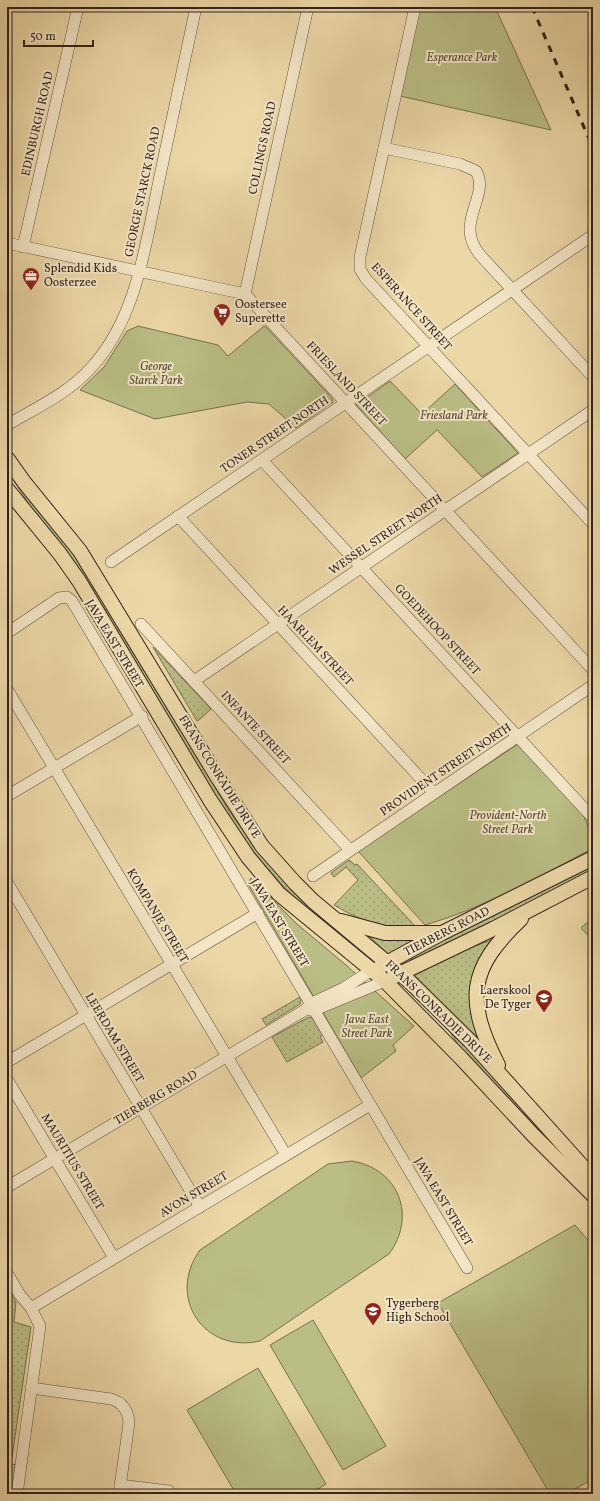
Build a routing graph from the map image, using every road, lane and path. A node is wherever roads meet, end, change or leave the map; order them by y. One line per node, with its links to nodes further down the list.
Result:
1 (78, 7): 8 (street, EDINBURGH ROAD)
2 (196, 7): 9 (street, GEORGE STARCK ROAD)
3 (308, 7): 11 (street, COLLINGS ROAD)
4 (415, 7): 5 (street, ESPERANCE STREET)
5 (384, 148): 10 (street); 12 (street, ESPERANCE STREET)
6 (593, 235): 10 (street, TONER STREET NORTH)
7 (7, 243): 8 (street)
8 (23, 247): 9 (street)
9 (138, 273): 11 (street); 16 (street, GEORGE STARCK ROAD)
10 (512, 289): 12 (street, TONER STREET NORTH); 13 (street)
11 (245, 294): 14 (street, FRIESLAND STREET)
12 (429, 346): 14 (street, TONER STREET NORTH); 17 (street, ESPERANCE STREET)
13 (593, 377)
14 (346, 403): 19 (street, TONER STREET NORTH); 21 (street, FRIESLAND STREET)
15 (593, 410): 17 (street, WESSEL STREET NORTH)
16 (7, 425)
17 (528, 454): 21 (street, WESSEL STREET NORTH); 23 (street, ESPERANCE STREET)
18 (7, 458): 46 (main road, FRANS CONRADIE DRIVE)
19 (262, 460): 22 (street, TONER STREET NORTH); 25 (street, GOEDEHOOP STREET)
20 (7, 489): 50 (main road, FRANS CONRADIE DRIVE)
21 (445, 510): 25 (street, WESSEL STREET NORTH); 29 (street, FRIESLAND STREET)
22 (178, 516): 24 (street, TONER STREET NORTH); 27 (street, HAARLEM STREET)
23 (593, 524)
24 (111, 562)
25 (361, 568): 27 (street, WESSEL STREET NORTH); 34 (street, GOEDEHOOP STREET)
26 (141, 624): 30 (street, INFANTE STREET)
27 (277, 624): 30 (street, WESSEL STREET NORTH); 36 (street, HAARLEM STREET)
28 (7, 632): 33 (street, JAVA EAST STREET)
29 (593, 670)
30 (194, 681): 39 (street, INFANTE STREET)
31 (593, 685): 34 (street, PROVIDENT STREET NORTH)
32 (7, 689): 35 (street, KOMPANJE STREET)
33 (142, 716): 35 (street); 45 (street, JAVA EAST STREET)
34 (518, 737): 36 (street, PROVIDENT STREET NORTH); 38 (street, GOEDEHOOP STREET)
35 (54, 768): 37 (street); 49 (street, KOMPANJE STREET)
36 (434, 793): 39 (street, PROVIDENT STREET NORTH)
37 (7, 796)
38 (593, 818)
39 (350, 850): 41 (street, PROVIDENT STREET NORTH)
40 (593, 858): 47 (main road, TIERBERG ROAD)
41 (313, 876)
42 (593, 877): 44 (main road, TIERBERG ROAD)
43 (7, 882): 54 (street, LEERDAM STREET)
44 (535, 906): 51 (main road, TIERBERG ROAD); 58 (main road)
45 (258, 913): 49 (street); 53 (street, JAVA EAST STREET)
46 (335, 919): 47 (main road); 48 (main road, FRANS CONRADIE DRIVE)
47 (442, 933): 48 (main road, TIERBERG ROAD)
48 (388, 963): 50 (main road, TIERBERG ROAD); 51 (main road, FRANS CONRADIE DRIVE)
49 (171, 964): 54 (street); 55 (street, KOMPANJE STREET)
50 (372, 970): 52 (main road, FRANS CONRADIE DRIVE); 53 (street, TIERBERG ROAD)
51 (400, 974): 52 (main road, TIERBERG ROAD); 58 (main road, FRANS CONRADIE DRIVE)
52 (385, 981): 53 (street, TIERBERG ROAD); 65 (main road, FRANS CONRADIE DRIVE)
53 (311, 1008): 55 (street, TIERBERG ROAD); 59 (street, JAVA EAST STREET)
54 (86, 1015): 56 (street); 60 (street, LEERDAM STREET)
55 (226, 1056): 60 (street, TIERBERG ROAD); 61 (street, KOMPANJE STREET)
56 (7, 1062)
57 (7, 1079): 62 (street, MAURITIUS STREET)
58 (506, 1080): 63 (main road, FRANS CONRADIE DRIVE)
59 (370, 1105): 61 (street, AVON STREET); 68 (street, JAVA EAST STREET)
60 (140, 1108): 62 (street, TIERBERG ROAD); 66 (street, LEERDAM STREET)
61 (286, 1156): 66 (street, AVON STREET)
62 (54, 1159): 64 (street, TIERBERG ROAD); 67 (street, MAURITIUS STREET)
63 (593, 1178)
64 (7, 1187)
65 (593, 1195)
66 (200, 1207): 67 (street, AVON STREET)
67 (114, 1258): 70 (street, AVON STREET)
68 (467, 1268)
69 (7, 1273): 70 (street)
70 (31, 1308): 71 (street)
71 (31, 1388): 72 (street); 74 (street)
72 (119, 1490): 73 (street)
73 (169, 1491)
74 (16, 1494)

